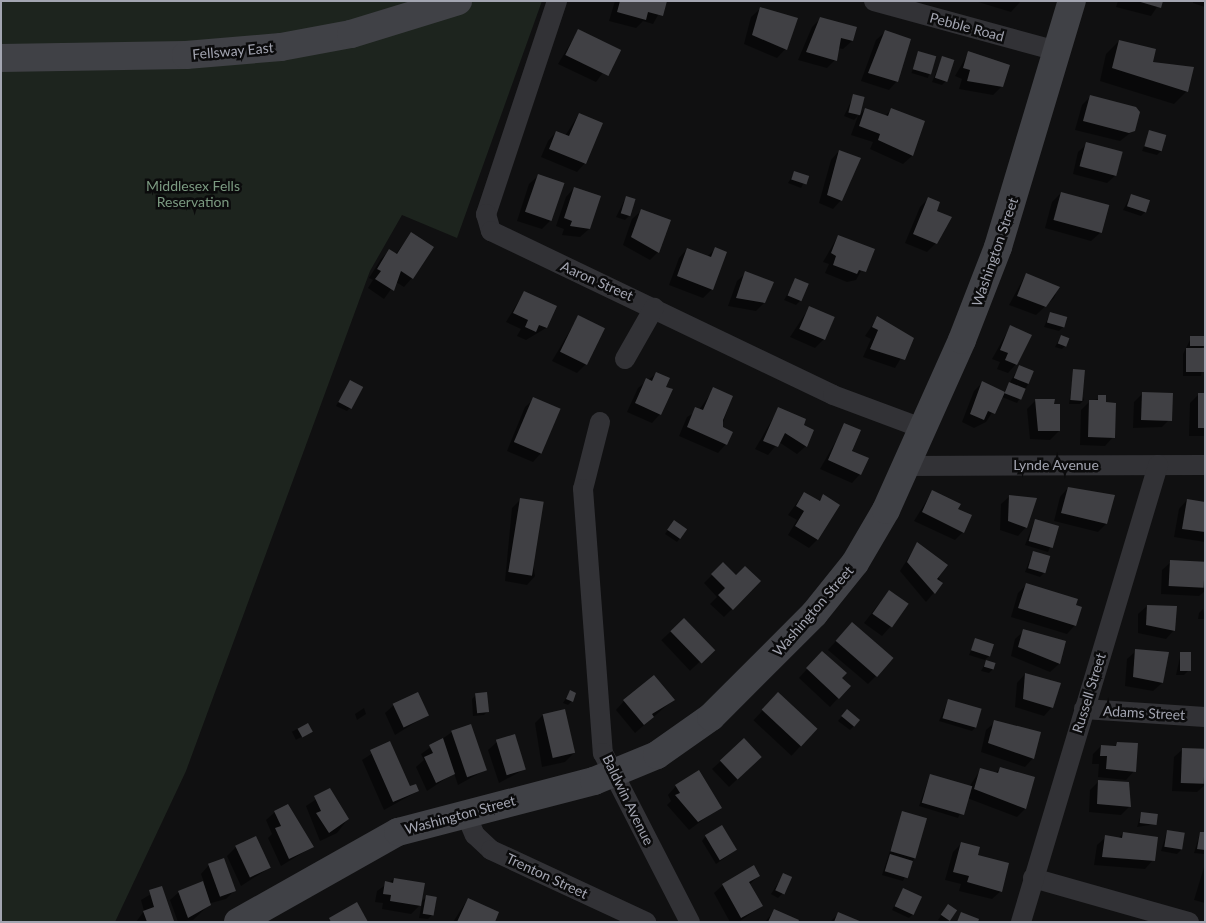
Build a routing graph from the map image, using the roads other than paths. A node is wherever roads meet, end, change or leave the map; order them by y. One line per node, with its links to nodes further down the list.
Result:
1 (458, 1): 6 (main road, Fellsway East)
2 (557, 1): 7 (street, Aaron Street)
3 (874, 1): 5 (street, Pebble Road)
4 (1072, 1): 5 (main road, Washington Street)
5 (1060, 52): 10 (main road, Washington Street)
6 (1, 58)
7 (654, 308): 8 (street); 10 (street, Aaron Street)
8 (625, 359)
9 (600, 422): 16 (street, Baldwin Avenue)
10 (924, 429): 13 (main road, Washington Street)
11 (1158, 465): 12 (street, Lynde Avenue); 13 (street, Lynde Avenue); 14 (street, Russell Street)
12 (1205, 465)
13 (908, 466): 16 (main road, Washington Street)
14 (1084, 709): 15 (street, Adams Street); 18 (street, Russell Street)
15 (1205, 716)
16 (612, 774): 17 (main road, Washington Street); 21 (street, Baldwin Avenue)
17 (465, 812): 19 (main road, Washington Street); 20 (street, Trenton Street)
18 (1033, 878): 22 (street, Russell Street); 23 (street)
19 (238, 922)
20 (646, 922)
21 (690, 922)
22 (1021, 922)
23 (1189, 922)

